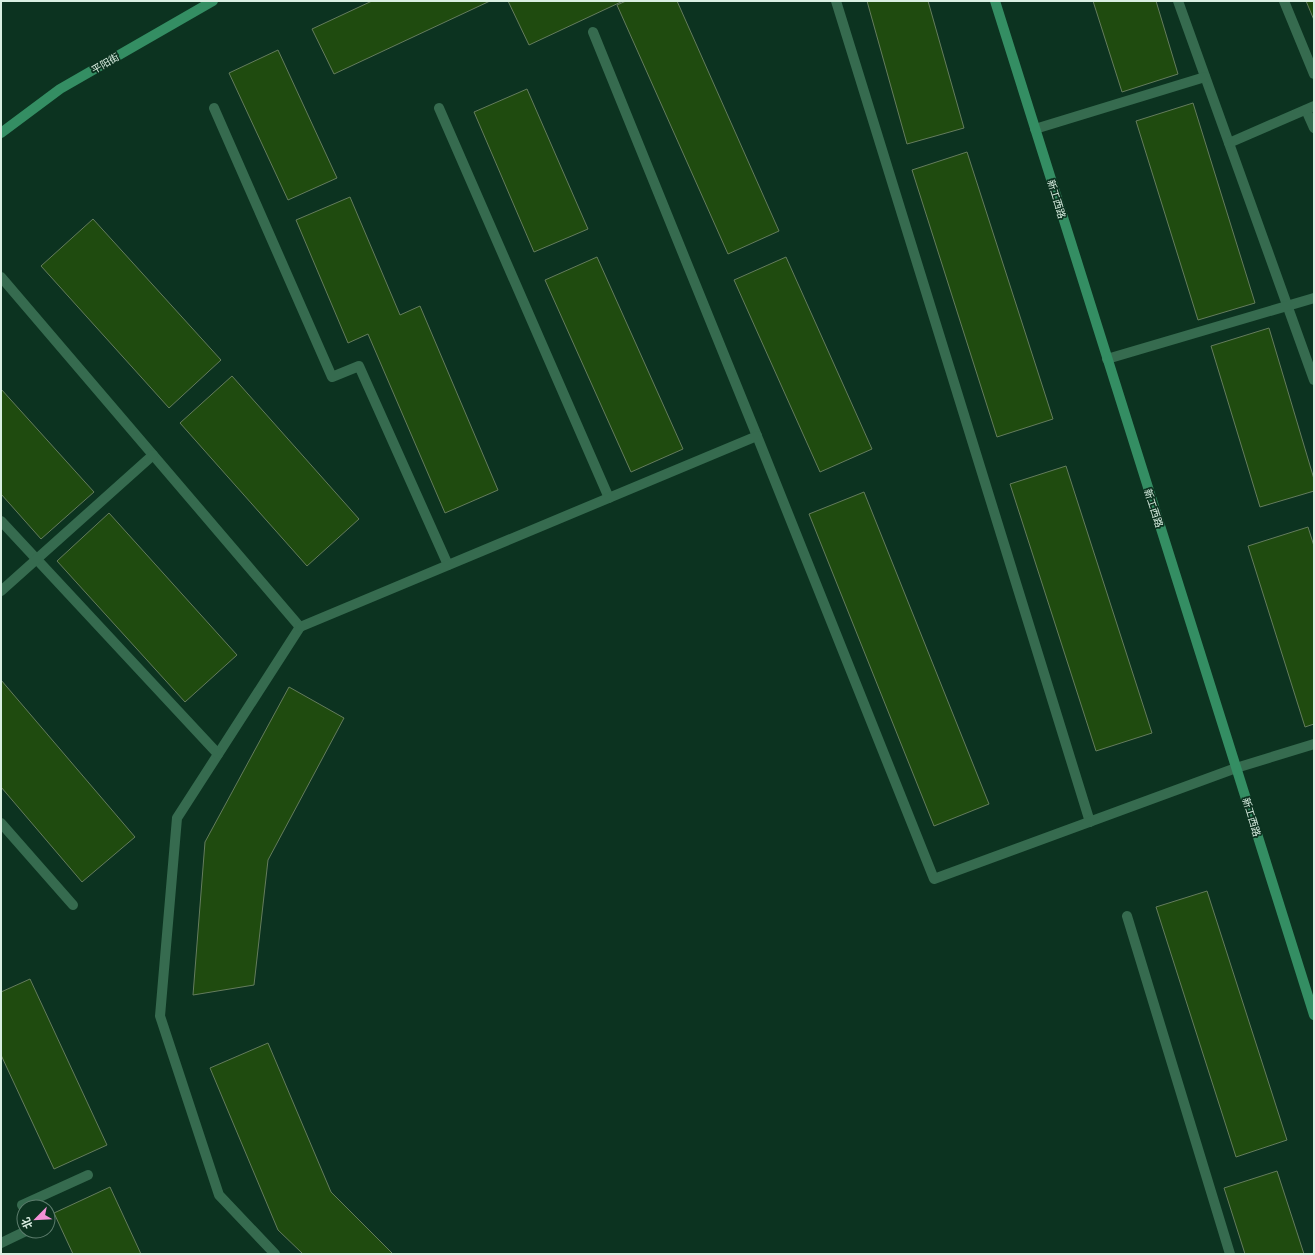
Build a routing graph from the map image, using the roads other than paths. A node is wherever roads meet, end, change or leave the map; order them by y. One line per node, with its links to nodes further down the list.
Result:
1 (213, 1): 14 (main road, 平阳街)
2 (836, 1): 32 (street)
3 (994, 1): 13 (main road, 新工西路)
4 (1178, 1): 8 (street)
5 (1284, 1): 7 (street)
6 (593, 32): 21 (street)
7 (1314, 74)
8 (1205, 77): 13 (street); 15 (street)
9 (214, 108): 26 (street)
10 (439, 108): 23 (street)
11 (1310, 108): 12 (street); 15 (street)
12 (1314, 128)
13 (1035, 129): 19 (main road, 新工西路)
14 (1, 134)
15 (1229, 143): 18 (street)
16 (1, 277): 22 (street)
17 (1314, 298): 18 (street)
18 (1288, 306): 19 (street); 20 (street)
19 (1107, 359): 31 (main road, 新工西路)
20 (1314, 380)
21 (757, 436): 23 (street); 32 (street)
22 (153, 455): 25 (street); 28 (street)
23 (609, 498): 26 (street)
24 (1, 521): 25 (street)
25 (36, 559): 27 (street); 30 (street)
26 (448, 565): 28 (street)
27 (1, 591)
28 (300, 627): 30 (street)
29 (1314, 744): 31 (street)
30 (218, 754): 41 (street)
31 (1236, 768): 32 (street); 36 (main road, 新工西路)
32 (1090, 822)
33 (1, 824): 34 (street)
34 (73, 905)
35 (1127, 916): 42 (street)
36 (1314, 1015)
37 (88, 1175): 38 (street)
38 (35, 1199)
39 (16, 1236): 40 (street)
40 (1, 1243)
41 (275, 1254)
42 (1230, 1254)

